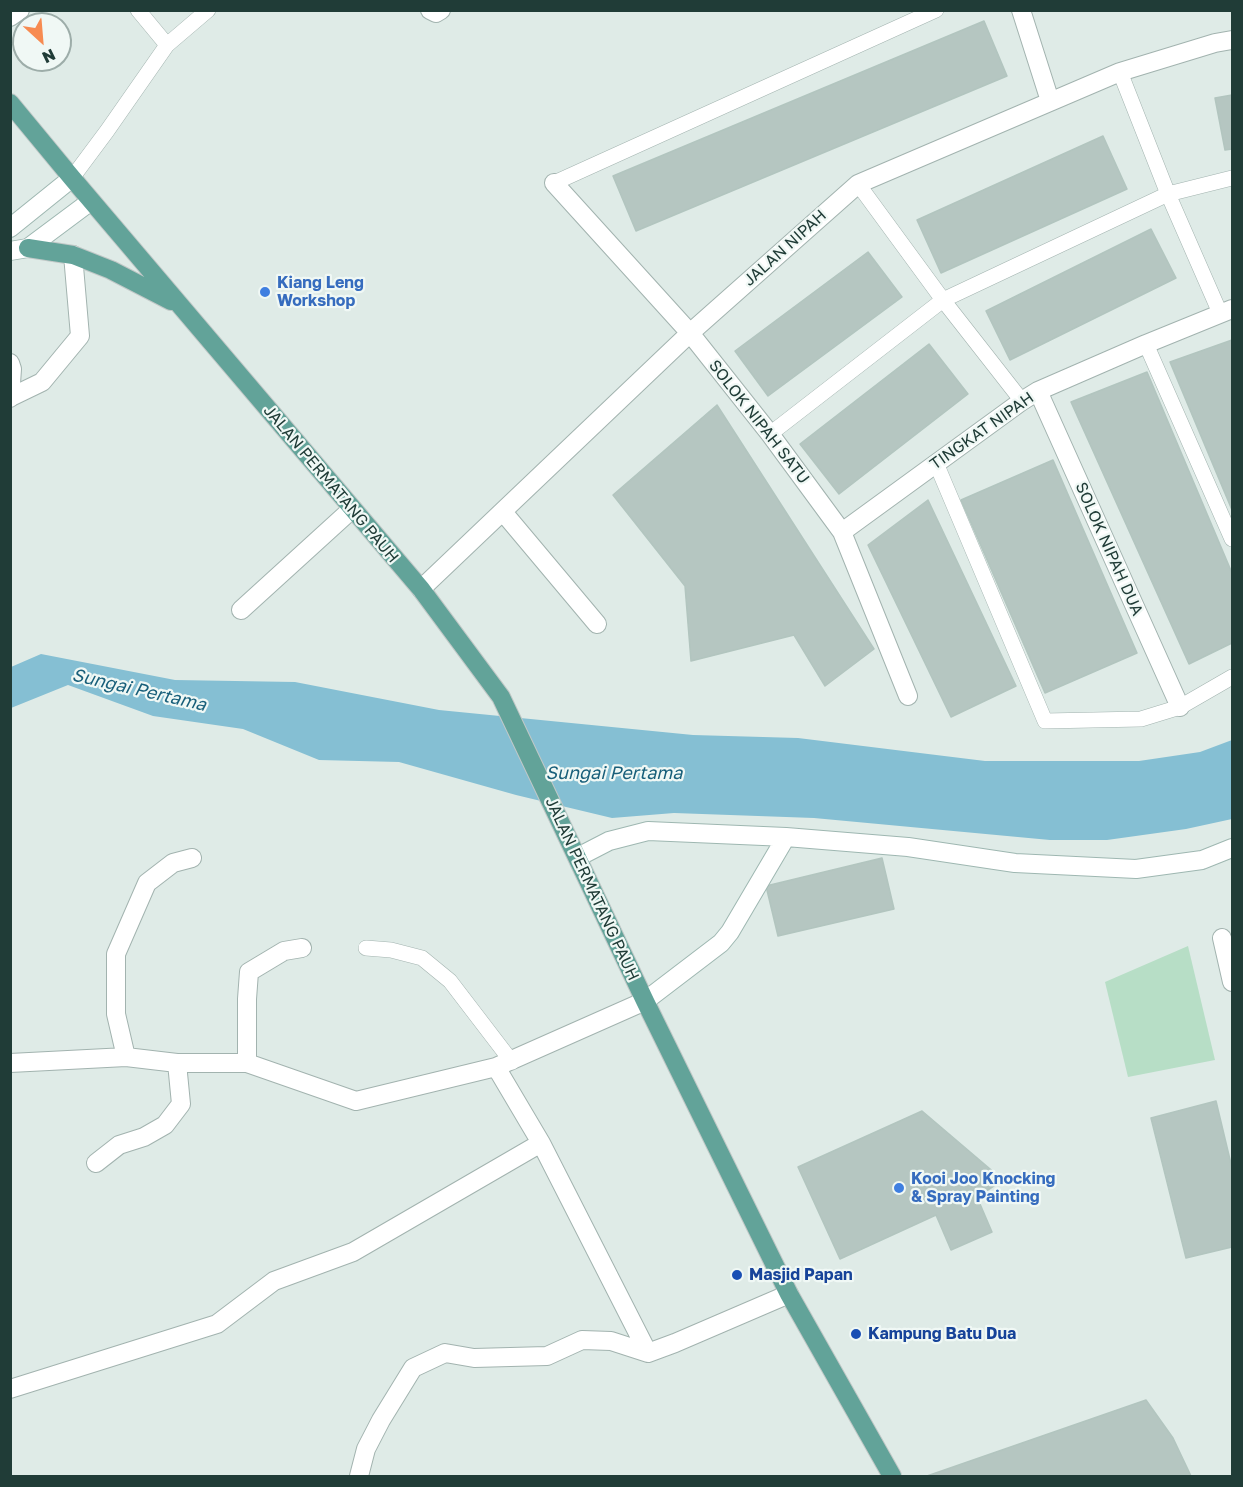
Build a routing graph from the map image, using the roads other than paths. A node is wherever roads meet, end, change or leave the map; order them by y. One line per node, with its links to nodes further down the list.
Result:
1 (20, 10): 8 (street)
2 (138, 10): 10 (lane)
3 (208, 10): 10 (lane)
4 (430, 10): 5 (street)
5 (441, 10)
6 (936, 10): 16 (lane)
7 (1021, 10): 12 (street)
8 (10, 17)
9 (1233, 39): 11 (street, JALAN NIPAH)
10 (167, 45): 14 (lane)
11 (1120, 72): 12 (street, JALAN NIPAH); 18 (lane)
12 (1050, 101): 17 (street, JALAN NIPAH)
13 (10, 103): 14 (main road, JALAN PERMATANG PAUH)
14 (72, 178): 19 (main road, JALAN PERMATANG PAUH); 20 (street)
15 (1233, 178): 18 (lane)
16 (554, 183): 26 (street, SOLOK NIPAH SATU)
17 (858, 184): 23 (lane); 26 (street, JALAN NIPAH)
18 (1168, 194): 23 (lane); 25 (lane)
19 (91, 201): 21 (street); 24 (main road, JALAN PERMATANG PAUH)
20 (10, 228)
21 (19, 249): 22 (main road)
22 (73, 255): 24 (main road); 30 (street)
23 (944, 300): 31 (lane); 32 (lane)
24 (180, 306): 34 (main road, JALAN PERMATANG PAUH)
25 (1226, 311): 27 (street, TINGKAT NIPAH)
26 (690, 333): 32 (street, SOLOK NIPAH SATU); 35 (street, JALAN NIPAH)
27 (1146, 344): 29 (street, TINGKAT NIPAH); 37 (lane)
28 (10, 363): 30 (street)
29 (1038, 391): 31 (street, TINGKAT NIPAH); 43 (street, SOLOK NIPAH DUA)
30 (11, 398)
31 (1022, 401): 33 (street, TINGKAT NIPAH)
32 (770, 434): 36 (street, SOLOK NIPAH SATU)
33 (936, 463): 36 (street, TINGKAT NIPAH); 43 (lane)
34 (352, 509): 38 (main road, JALAN PERMATANG PAUH); 39 (street)
35 (503, 512): 38 (street, JALAN NIPAH); 40 (street)
36 (842, 532): 42 (street, SOLOK NIPAH SATU)
37 (1233, 539)
38 (421, 589): 46 (main road, JALAN PERMATANG PAUH)
39 (242, 610)
40 (597, 624)
41 (1233, 677): 43 (lane)
42 (908, 696)
43 (1180, 707)
44 (786, 837): 45 (street); 46 (street); 52 (street)
45 (1233, 848)
46 (578, 857): 52 (main road, JALAN PERMATANG PAUH)
47 (192, 858): 53 (street)
48 (1222, 939): 51 (street)
49 (302, 948): 56 (street)
50 (366, 948): 57 (lane)
51 (1233, 982)
52 (645, 1001): 57 (street); 60 (main road, JALAN PERMATANG PAUH)
53 (126, 1057): 54 (street); 55 (street)
54 (10, 1063)
55 (177, 1063): 56 (street); 59 (street)
56 (247, 1064): 57 (street)
57 (504, 1065): 58 (street)
58 (541, 1143): 61 (street); 62 (street)
59 (96, 1163)
60 (789, 1294): 61 (street); 64 (main road, JALAN PERMATANG PAUH)
61 (648, 1353): 63 (street)
62 (10, 1389)
63 (359, 1476)
64 (892, 1476)

